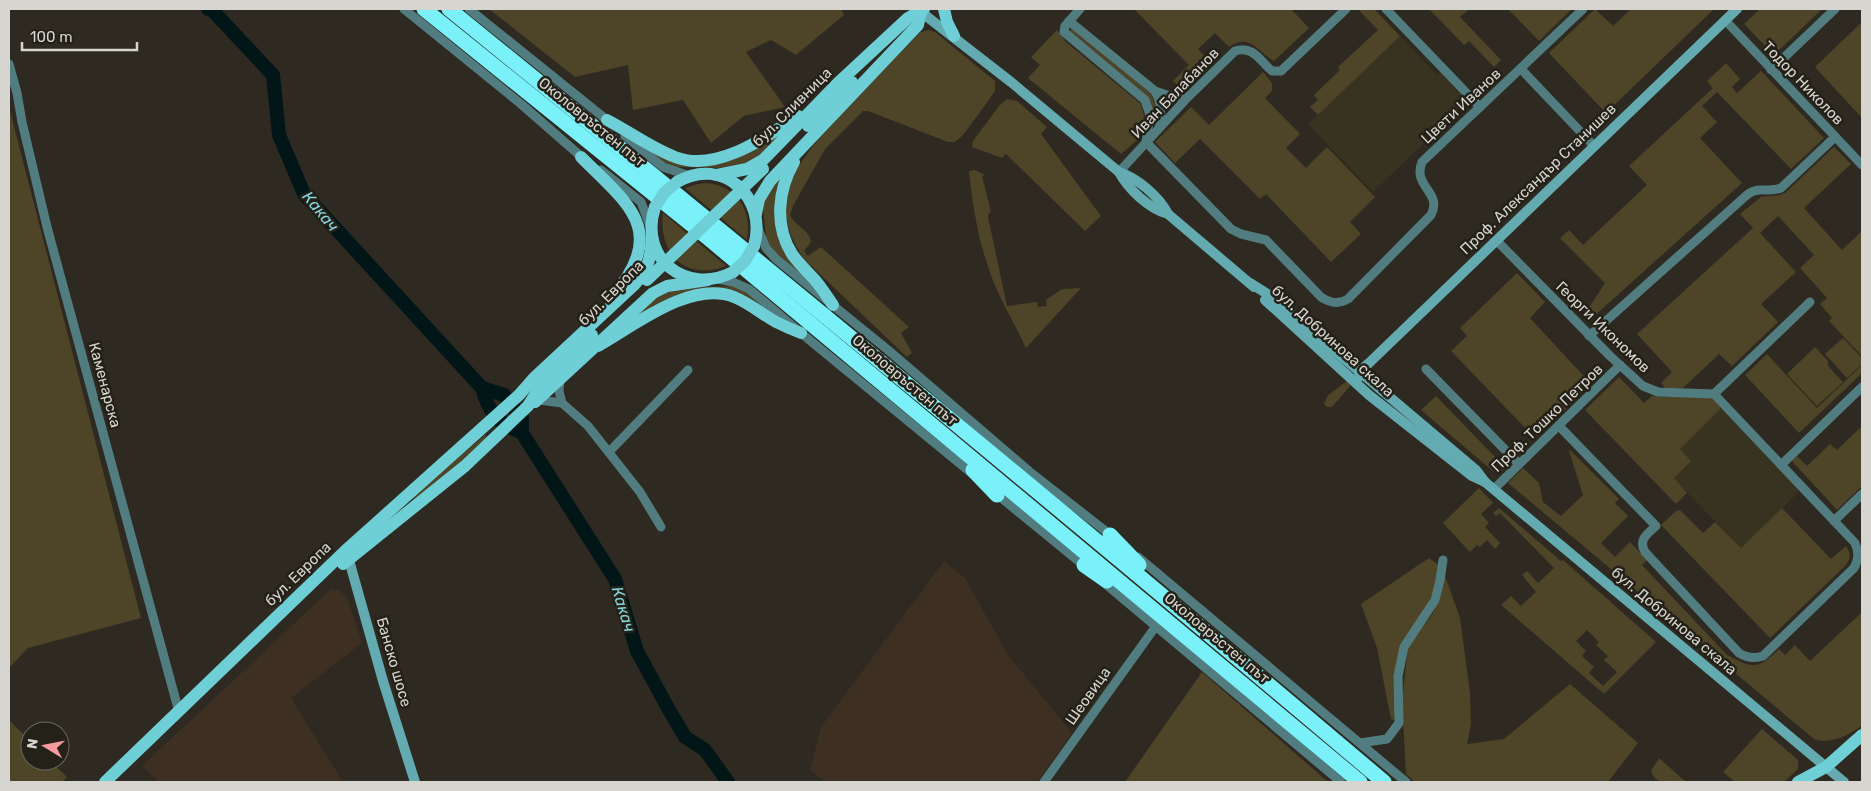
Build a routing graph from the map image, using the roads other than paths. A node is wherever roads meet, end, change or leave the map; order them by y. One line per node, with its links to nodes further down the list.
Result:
1 (404, 9): 32 (street)
2 (424, 9): 63 (highway, Околовръстен път)
3 (449, 9): 64 (highway, Околовръстен път)
4 (469, 9): 26 (street)
5 (944, 9): 15 (main road)
6 (1080, 9): 14 (street)
7 (1386, 9): 25 (street)
8 (1583, 9): 19 (street, Цвети Иванов)
9 (1737, 9): 13 (main road, Проф. Александър Станишев)
10 (1835, 9): 20 (street)
11 (923, 10): 15 (main road, бул. Добринова скала); 16 (main road, бул. Сливница); 17 (main road, бул. Сливница)
12 (1340, 11): 23 (street, Иван Балабанов)
13 (1725, 20): 20 (street, Тодор Николов); 31 (main road, Проф. Александър Станишев)
14 (1066, 25): 22 (street); 29 (street)
15 (954, 36): 34 (main road, бул. Добринова скала)
16 (881, 44): 21 (main road, бул. Сливница); 24 (main road, бул. Сливница)
17 (882, 61): 21 (main road, бул. Сливница); 30 (main road, бул. Сливница)
18 (9, 64): 83 (street, Каменарска)
19 (1521, 69): 25 (street, Цвети Иванов); 31 (street)
20 (1771, 70): 28 (street, Тодор Николов)
21 (852, 82): 38 (main road, бул. Сливница, bridge)
22 (1155, 91): 23 (street); 27 (street)
23 (1187, 98): 27 (street, Иван Балабанов)
24 (820, 100): 26 (main road); 35 (main road, бул. Сливница)
25 (1480, 107): 29 (street, Цвети Иванов)
26 (607, 120): 36 (street)
27 (1159, 128): 29 (street, Иван Балабанов)
28 (1835, 137): 33 (street, Тодор Николов); 48 (street)
29 (1146, 142): 34 (street, Иван Балабанов)
30 (804, 145): 37 (main road, бул. Сливница); 45 (main road)
31 (1594, 146): 41 (main road, Проф. Александър Станишев)
32 (581, 157): 40 (street); 46 (main road)
33 (1862, 165)
34 (1118, 172): 43 (main road, бул. Добринова скала)
35 (717, 175): 36 (main road); 37 (main road)
36 (690, 176): 40 (main road, bridge)
37 (756, 214): 39 (main road)
38 (703, 226): 56 (main road, бул. Европа, bridge)
39 (757, 229): 42 (main road, bridge); 45 (street, Околовръстен път)
40 (652, 233): 42 (main road); 46 (main road, бул. Европа)
41 (1496, 240): 48 (street, Георги Икономов); 53 (main road, Проф. Александър Станишев)
42 (712, 280): 47 (street, Околовръстен път); 49 (main road, бул. Европа)
43 (1250, 283): 53 (main road, бул. Добринова скала); 54 (main road, бул. Добринова скала)
44 (1810, 302): 59 (street)
45 (833, 305): 69 (street, Околовръстен път)
46 (595, 320): 60 (main road, бул. Европа)
47 (801, 333): 49 (main road); 73 (street, Околовръстен път)
48 (1589, 336): 50 (street, Георги Икономов)
49 (598, 346): 55 (main road, бул. Европа)
50 (1620, 365): 59 (street, Георги Икономов); 65 (street, Проф. Тошко Петров)
51 (1426, 369): 67 (street)
52 (688, 370): 66 (street)
53 (1360, 371): 54 (main road); 57 (main road); 70 (main road, бул. Добринова скала)
54 (1344, 373): 57 (main road, бул. Добринова скала)
55 (560, 379): 61 (main road, бул. Европа); 62 (street)
56 (542, 384): 60 (main road, бул. Европа); 61 (main road, бул. Европа)
57 (1357, 385): 70 (main road, бул. Добринова скала)
58 (1862, 387): 68 (street)
59 (1714, 394): 68 (street)
60 (519, 395): 77 (main road, бул. Европа)
61 (534, 403): 62 (street); 77 (main road, бул. Европа)
62 (562, 403): 66 (street)
63 (920, 415): 73 (highway); 81 (highway, Околовръстен път)
64 (945, 415): 69 (highway); 80 (highway, Околовръстен път)
65 (1559, 426): 67 (street, Проф. Тошко Петров); 74 (street)
66 (609, 452): 75 (street)
67 (1519, 464): 71 (street, Проф. Тошко Петров)
68 (1781, 465): 74 (street)
69 (1030, 472): 76 (street, Околовръстен път)
70 (1485, 482): 71 (main road, бул. Добринова скала)
71 (1494, 489): 86 (main road, бул. Добринова скала)
72 (1862, 494): 74 (street)
73 (997, 495): 79 (street, Околовръстен път)
74 (1834, 520)
75 (661, 526)
76 (1110, 535): 80 (highway); 85 (street, Околовръстен път)
77 (347, 555): 83 (main road, бул. Европа); 88 (main road, бул. Европа); 89 (main road, Банско шосе)
78 (1442, 560): 85 (street)
79 (1084, 565): 81 (highway); 82 (street, Околовръстен път)
80 (1183, 612): 93 (highway, Околовръстен път)
81 (1173, 624): 92 (highway, Околовръстен път)
82 (1156, 626): 90 (street, Шеовица); 91 (street, Околовръстен път)
83 (179, 712): 87 (main road, бул. Европа)
84 (1862, 735): 86 (main road)
85 (1360, 743): 94 (street, Околовръстен път)
86 (1826, 767): 95 (main road); 96 (main road); 97 (main road, бул. Добринова скала)
87 (105, 782)
88 (114, 782)
89 (415, 782)
90 (1044, 782)
91 (1341, 782)
92 (1360, 782)
93 (1384, 782)
94 (1406, 782)
95 (1798, 782)
96 (1815, 782)
97 (1844, 782)

